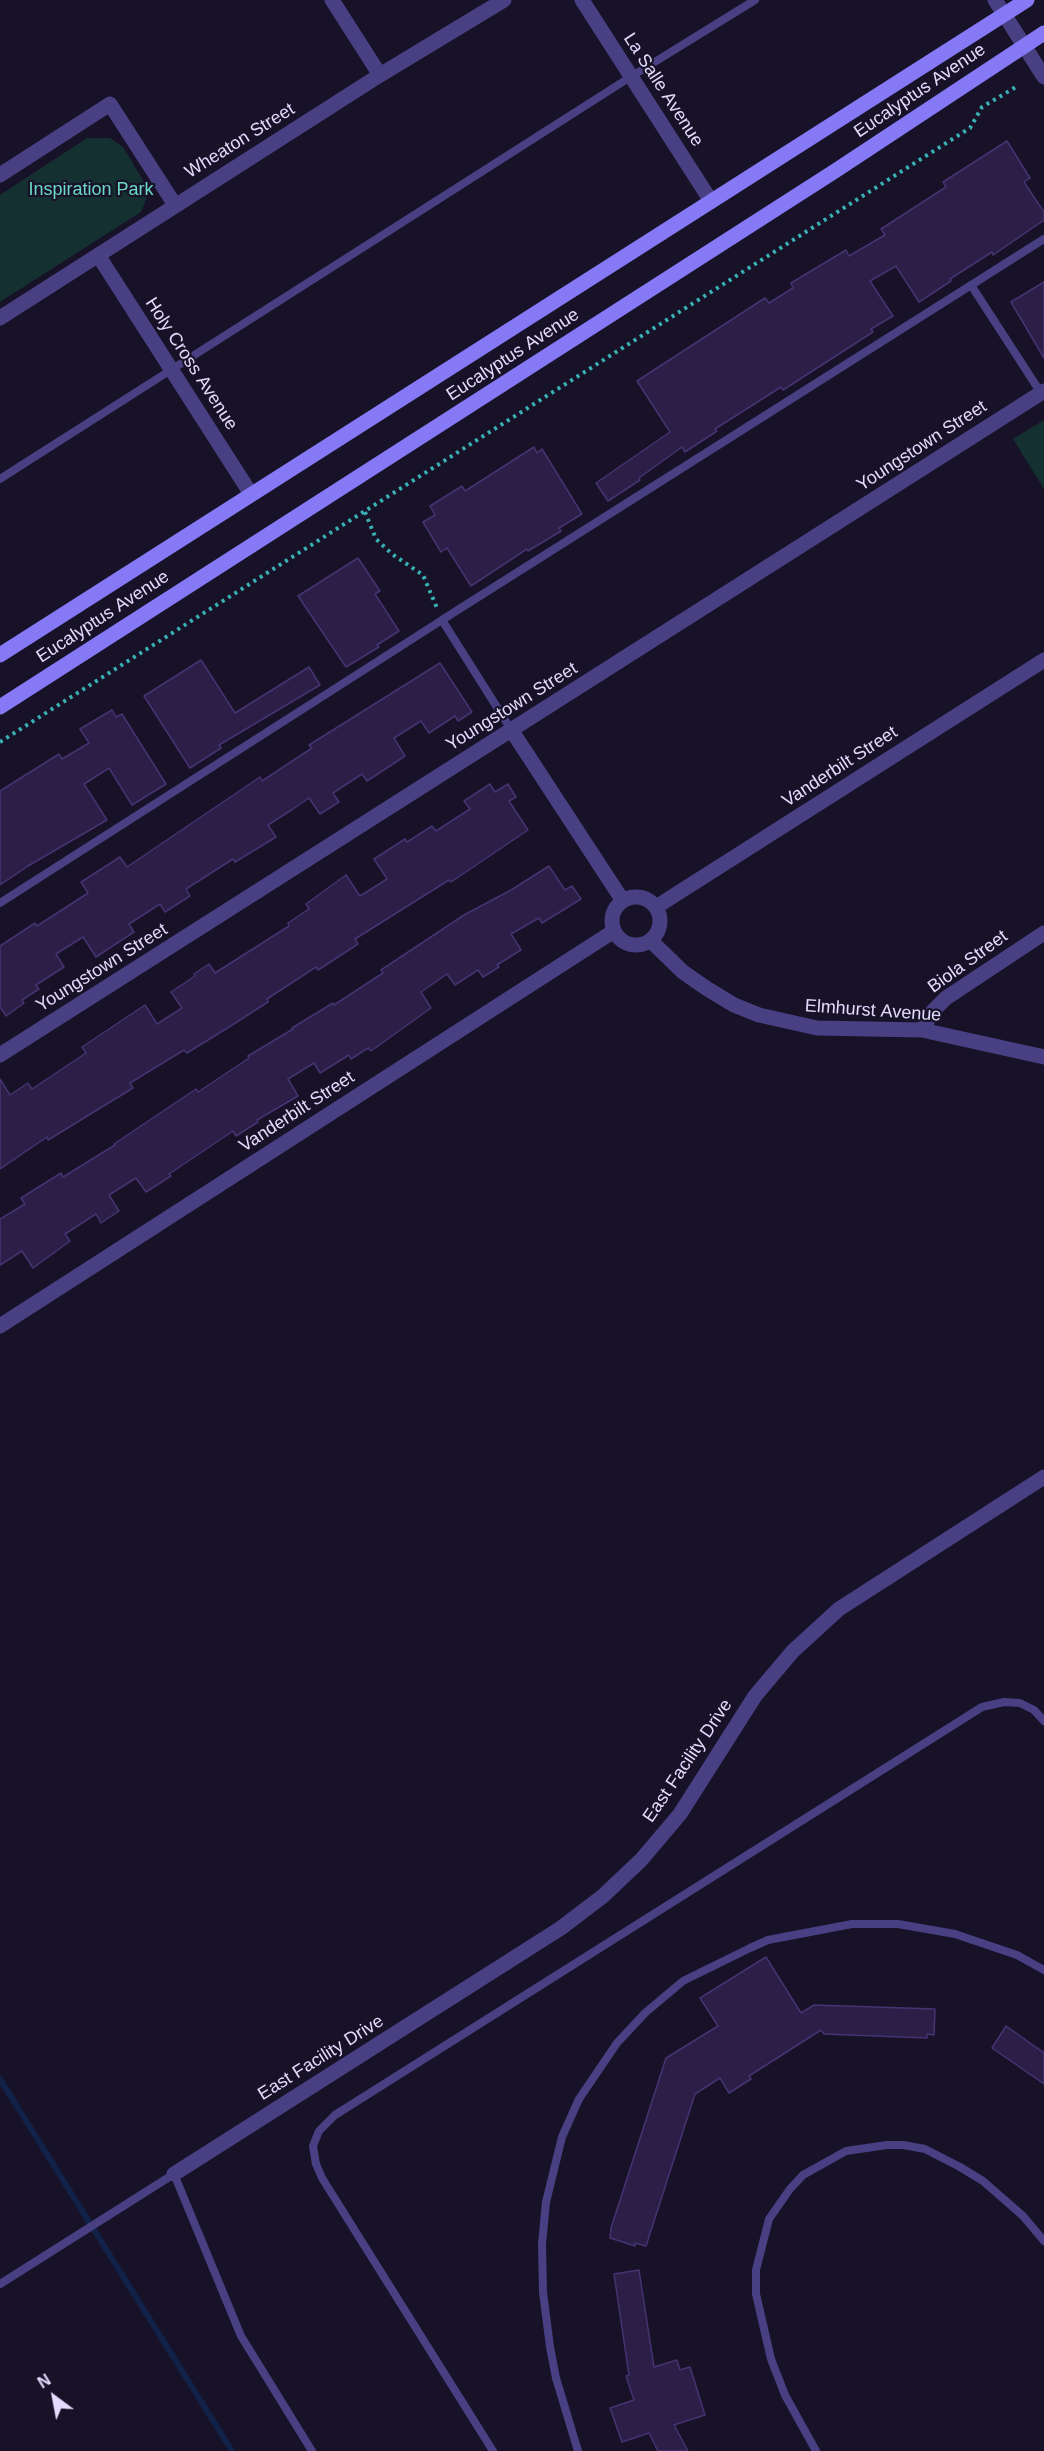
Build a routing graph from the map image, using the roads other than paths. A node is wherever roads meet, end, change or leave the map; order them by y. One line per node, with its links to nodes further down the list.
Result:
1 (332, 0): 10 (street)
2 (504, 0): 10 (street, Wheaton Street)
3 (582, 0): 11 (street, La Salle Avenue)
4 (755, 0): 11 (lane)
5 (995, 0): 7 (street)
6 (1027, 0): 7 (street, Eucalyptus Avenue)
7 (1004, 14): 9 (street); 14 (street, Eucalyptus Avenue)
8 (1044, 33): 9 (street, Eucalyptus Avenue)
9 (1024, 45): 12 (street); 27 (street, Eucalyptus Avenue)
10 (380, 75): 15 (street, Wheaton Street)
11 (632, 76): 14 (street, La Salle Avenue); 20 (lane)
12 (1044, 77)
13 (0, 175): 15 (street)
14 (711, 201): 23 (street, Eucalyptus Avenue)
15 (175, 205): 17 (street, Wheaton Street)
16 (1044, 239): 18 (lane)
17 (98, 255): 19 (street, Wheaton Street); 20 (street, Holy Cross Avenue)
18 (971, 285): 21 (lane); 24 (lane)
19 (0, 318)
20 (172, 368): 22 (lane); 23 (street, Holy Cross Avenue)
21 (1042, 392): 28 (street, Youngstown Street)
22 (0, 479)
23 (251, 494): 25 (street, Eucalyptus Avenue)
24 (442, 620): 28 (lane); 30 (lane)
25 (0, 655)
26 (1044, 660): 31 (street, Vanderbilt Street)
27 (0, 707)
28 (512, 731): 29 (street); 36 (street, Youngstown Street)
29 (623, 901): 31 (street); 32 (street)
30 (0, 903)
31 (656, 907): 34 (street)
32 (614, 931): 34 (street); 38 (street, Vanderbilt Street)
33 (1044, 933): 35 (street, Biola Street)
34 (651, 941): 35 (street, Elmhurst Avenue)
35 (922, 1030): 37 (street, Elmhurst Avenue)
36 (0, 1055)
37 (1044, 1057)
38 (0, 1326)
39 (1044, 1477): 42 (street, East Facility Drive)
40 (1044, 1722): 46 (lane)
41 (1044, 1970): 47 (lane)
42 (174, 2174): 44 (lane); 45 (lane)
43 (1044, 2241): 48 (lane)
44 (0, 2284)
45 (312, 2451)
46 (492, 2451)
47 (578, 2451)
48 (816, 2451)

